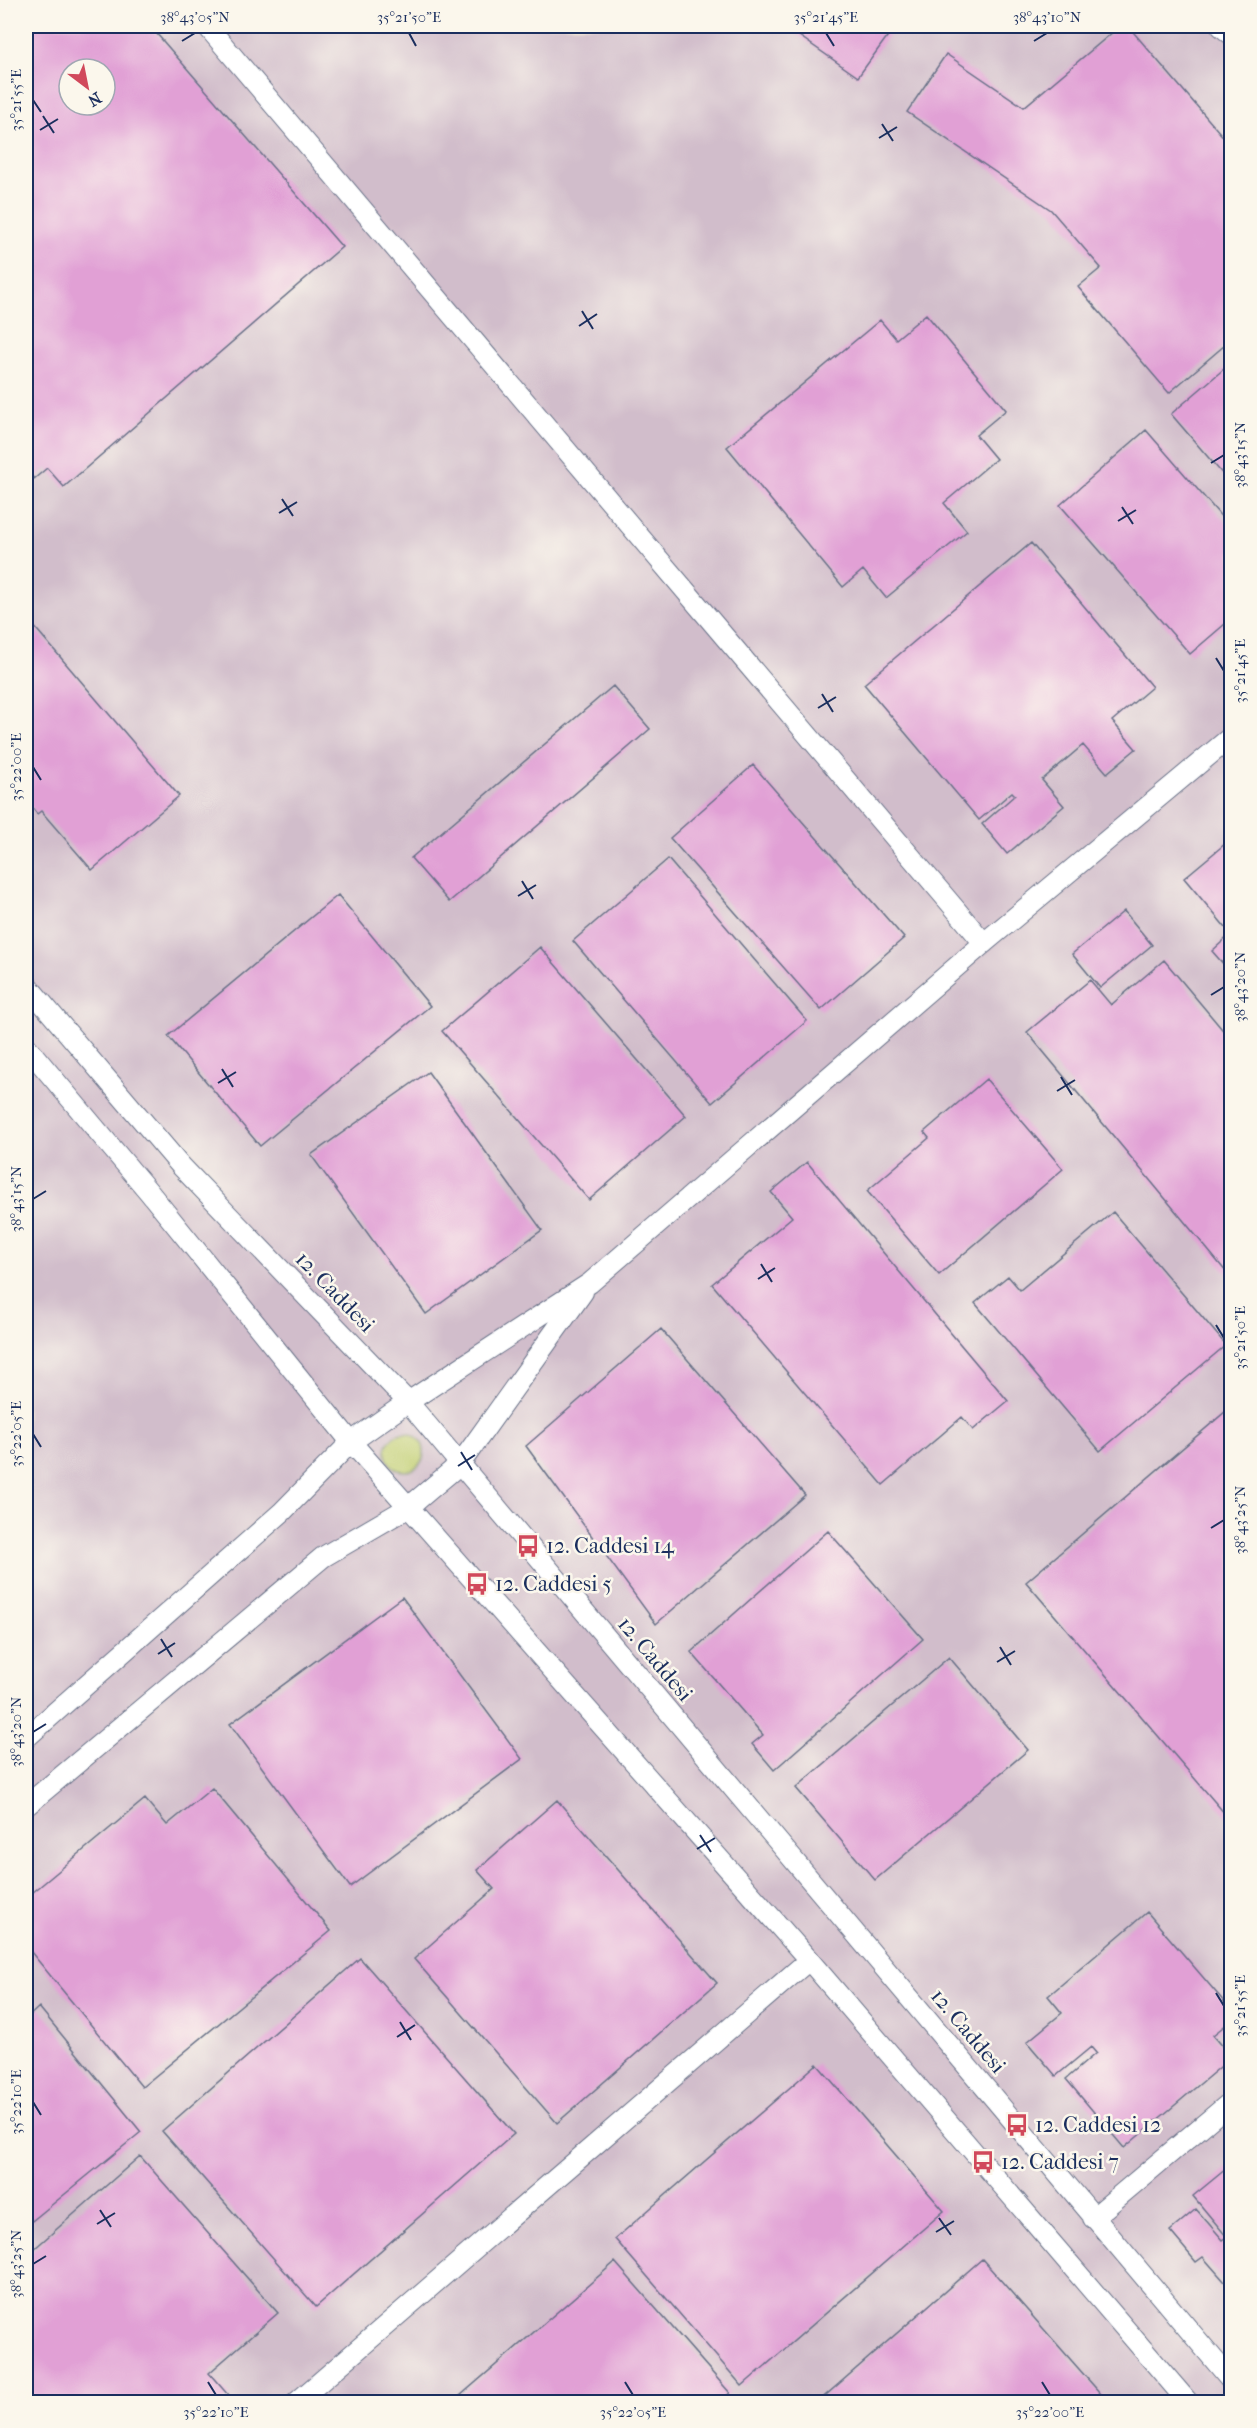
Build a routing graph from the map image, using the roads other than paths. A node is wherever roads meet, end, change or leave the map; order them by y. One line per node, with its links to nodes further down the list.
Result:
1 (207, 26): 5 (street)
2 (1221, 26): 3 (street)
3 (1232, 35)
4 (1232, 736): 5 (street)
5 (984, 943): 8 (street)
6 (26, 984): 9 (street, 12. Caddesi)
7 (26, 1046): 10 (street)
8 (590, 1283): 9 (street); 11 (street)
9 (408, 1402): 10 (street); 11 (street, 12. Caddesi)
10 (351, 1442): 12 (street); 13 (street)
11 (460, 1464): 12 (street); 17 (street, 12. Caddesi)
12 (409, 1507): 14 (street); 15 (street)
13 (26, 1738)
14 (26, 1806)
15 (809, 1960): 19 (street); 20 (street)
16 (1232, 2101): 17 (street)
17 (1093, 2218): 18 (street, 12. Caddesi)
18 (1232, 2381)
19 (297, 2403)
20 (1188, 2403)

